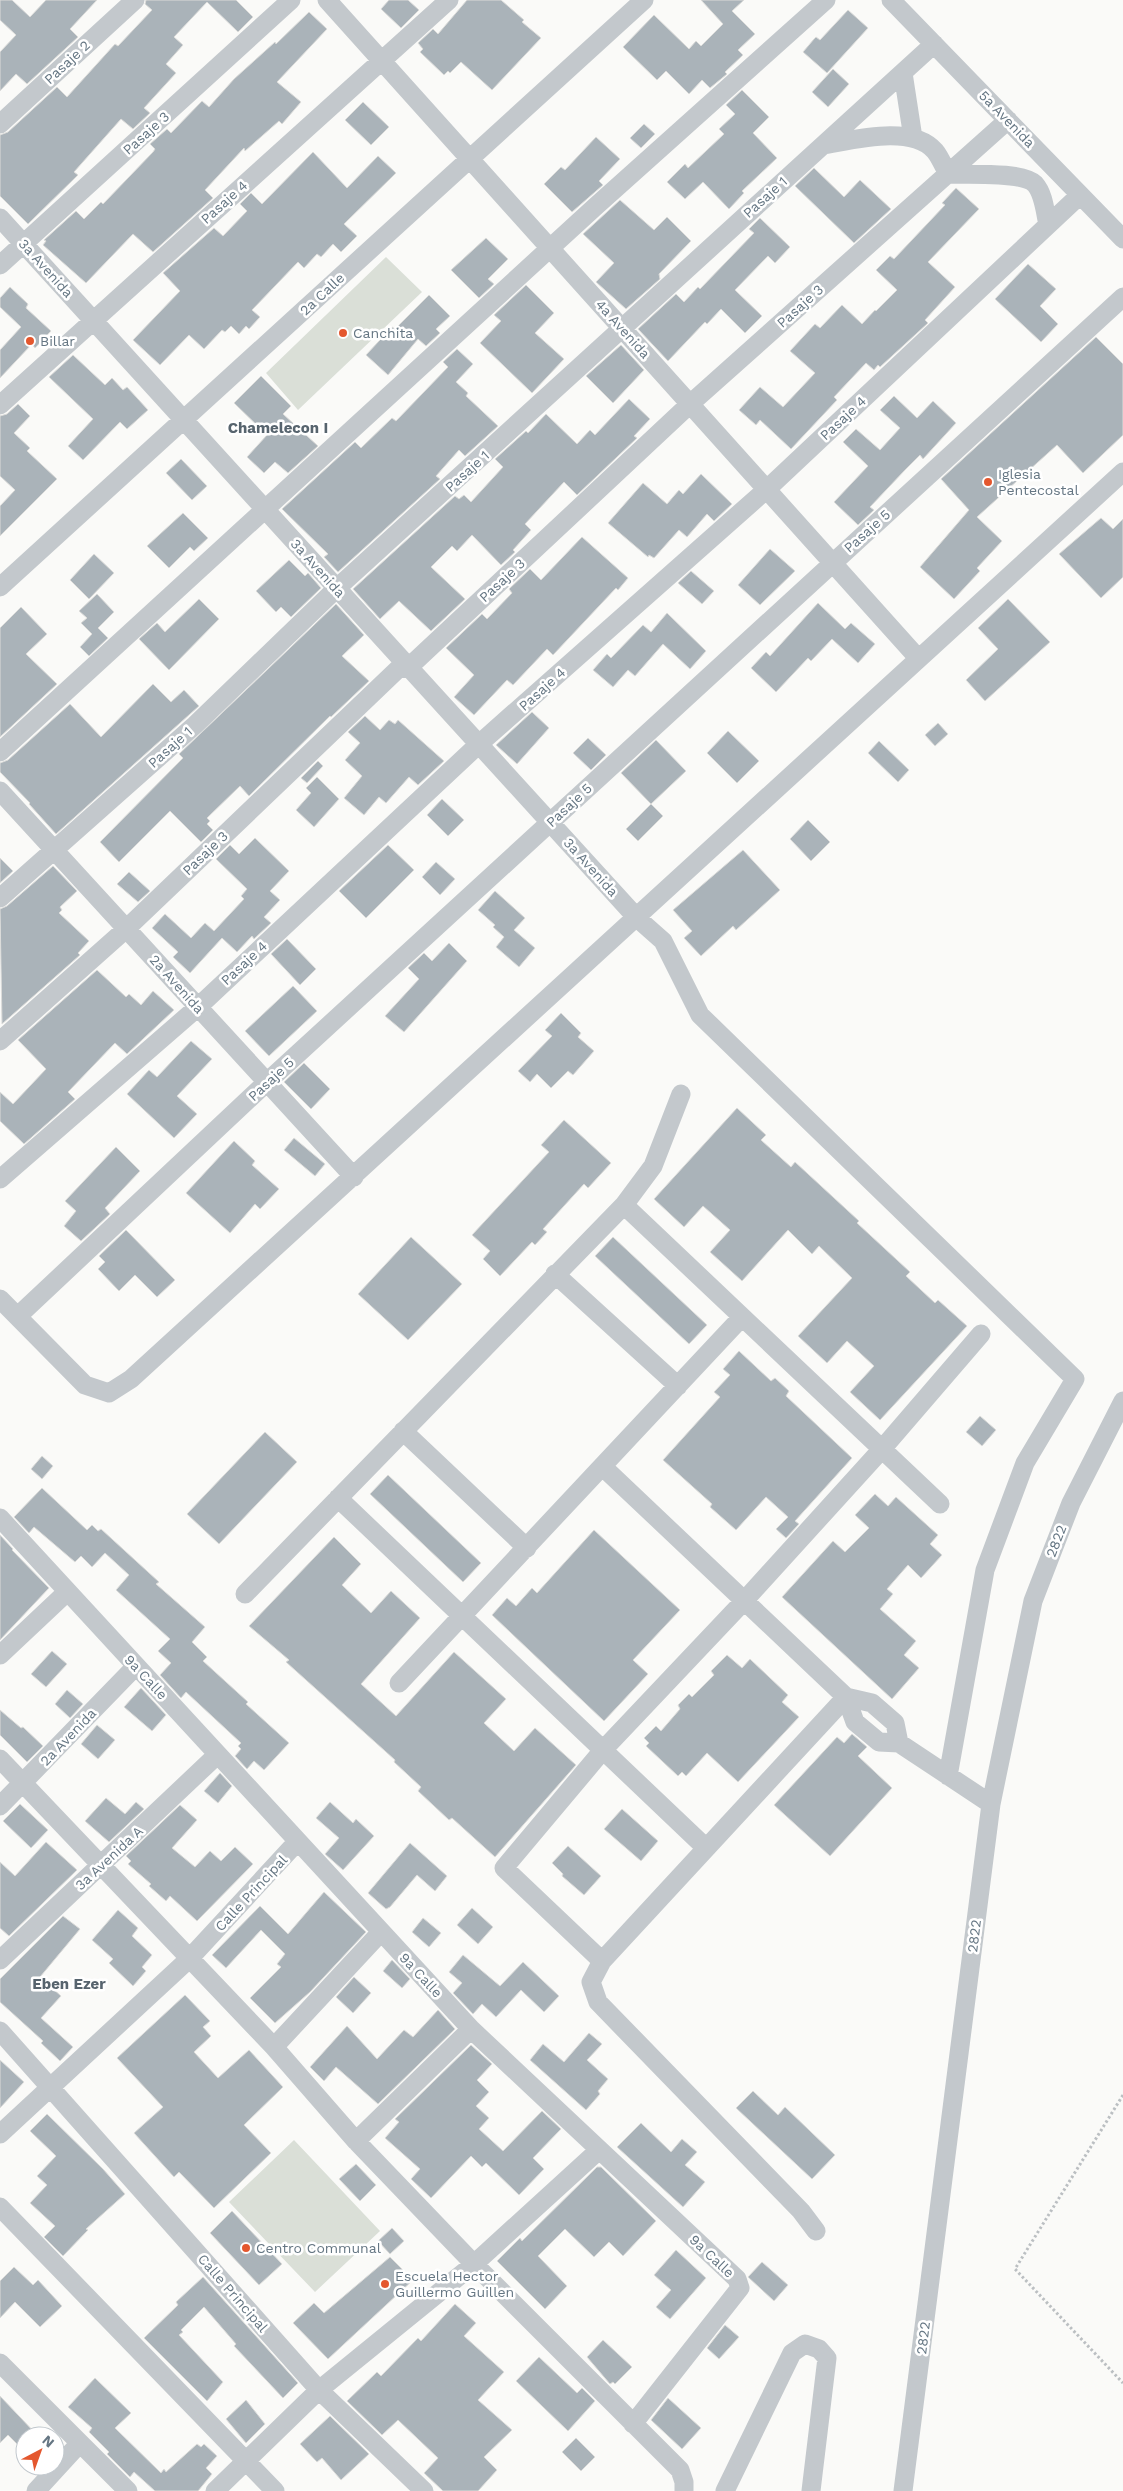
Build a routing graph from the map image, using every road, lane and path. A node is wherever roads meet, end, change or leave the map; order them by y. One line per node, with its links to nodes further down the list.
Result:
1 (134, 0): 12 (street, Pasaje 2)
2 (292, 0): 21 (street, Pasaje 3)
3 (327, 0): 9 (street, 4a Avenida)
4 (449, 0): 9 (street, Pasaje 4)
5 (644, 0): 15 (street, 2a Calle)
6 (826, 0): 22 (street)
7 (891, 0): 8 (street, 5a Avenida)
8 (934, 44): 10 (street, Pasaje 1); 11 (street, 5a Avenida)
9 (383, 61): 15 (street, 4a Avenida); 25 (street, Pasaje 4)
10 (903, 73): 13 (street); 14 (street, Pasaje 1)
11 (1008, 120): 16 (street, Pasaje 3); 17 (street, 5a Avenida)
12 (0, 124)
13 (913, 138): 14 (street); 16 (street)
14 (823, 145): 26 (street, Pasaje 1)
15 (469, 158): 22 (street, 4a Avenida); 29 (street, 2a Calle)
16 (948, 174): 19 (street); 27 (street, Pasaje 3)
17 (1080, 195): 19 (street, Pasaje 4); 20 (street, 5a Avenida)
18 (0, 218): 21 (street, 3a Avenida)
19 (1048, 225): 31 (street, Pasaje 4)
20 (1123, 239)
21 (24, 244): 23 (street, Pasaje 3); 25 (street, 3a Avenida)
22 (551, 249): 26 (street, 4a Avenida); 32 (street)
23 (0, 265)
24 (1123, 298): 33 (street, Pasaje 5)
25 (92, 320): 28 (street, Pasaje 4); 29 (street, 3a Avenida)
26 (621, 328): 27 (street, 4a Avenida); 35 (street, Pasaje 1)
27 (690, 404): 31 (street, 4a Avenida); 37 (street, Pasaje 3)
28 (0, 405)
29 (185, 421): 32 (street, 3a Avenida); 34 (street, 2a Calle)
30 (1123, 472): 36 (street)
31 (767, 489): 33 (street, 4a Avenida); 38 (street, Pasaje 4)
32 (266, 510): 35 (street, 3a Avenida); 39 (street)
33 (832, 562): 36 (street, 4a Avenida); 41 (street, Pasaje 5)
34 (0, 587)
35 (337, 588): 37 (street, 3a Avenida); 42 (street, Pasaje 1)
36 (918, 658): 44 (street)
37 (409, 667): 38 (street, 3a Avenida); 45 (street, Pasaje 3)
38 (479, 744): 41 (street, 3a Avenida); 46 (street, Pasaje 4)
39 (0, 752)
40 (0, 791): 42 (street, 2a Avenida)
41 (550, 823): 44 (street, 3a Avenida); 48 (street, Pasaje 5)
42 (54, 850): 43 (street, Pasaje 1); 45 (street, 2a Avenida)
43 (0, 898)
44 (637, 918): 50 (street); 78 (street, 3a Avenida)
45 (126, 929): 46 (street, 2a Avenida); 47 (street, Pasaje 3)
46 (198, 1007): 48 (street, 2a Avenida); 51 (street, Pasaje 4)
47 (0, 1041)
48 (267, 1082): 50 (street, 2a Avenida); 55 (street, Pasaje 5)
49 (681, 1094): 52 (street)
50 (354, 1177): 55 (street)
51 (0, 1179)
52 (624, 1205): 53 (street); 56 (street)
53 (555, 1274): 58 (street); 60 (street)
54 (0, 1299): 55 (street)
55 (18, 1316)
56 (742, 1317): 58 (street); 61 (street)
57 (982, 1334): 61 (street)
58 (678, 1386): 62 (street)
59 (1123, 1401): 80 (street, 2822)
60 (403, 1431): 63 (street); 66 (street)
61 (882, 1449): 64 (street); 69 (street)
62 (603, 1467): 66 (street); 69 (street)
63 (338, 1498): 68 (street); 70 (street)
64 (940, 1504)
65 (0, 1518): 67 (street, 9a Calle)
66 (527, 1548): 70 (street)
67 (67, 1592): 71 (street); 72 (street, 9a Calle)
68 (245, 1594)
69 (744, 1601): 74 (street); 75 (street)
70 (462, 1616): 73 (street); 75 (street)
71 (0, 1655)
72 (136, 1666): 76 (street, 9a Calle); 79 (street, 2a Avenida)
73 (399, 1683)
74 (846, 1697): 78 (street); 83 (street)
75 (603, 1750): 83 (street); 88 (street)
76 (217, 1755): 82 (street, 9a Calle); 84 (street, 3a Avenida A)
77 (0, 1759): 79 (street)
78 (948, 1776): 80 (street)
79 (23, 1784): 81 (street, 2a Avenida); 84 (street)
80 (991, 1804): 114 (street, 2822)
81 (0, 1806)
82 (298, 1842): 85 (street, 9a Calle); 86 (street, Calle Principal)
83 (705, 1847): 88 (street)
84 (100, 1866): 86 (street); 87 (street, 3a Avenida A)
85 (381, 1932): 89 (street, 9a Calle); 91 (street)
86 (189, 1959): 91 (street); 92 (street, Calle Principal)
87 (0, 1960)
88 (602, 1961): 98 (street)
89 (471, 2029): 95 (street); 96 (street, 9a Calle)
90 (0, 2031): 92 (street, Calle Principal)
91 (274, 2047): 95 (street)
92 (51, 2087): 94 (street, Calle Principal); 102 (street, Calle Principal)
93 (1123, 2095): 101 (path)
94 (0, 2134)
95 (356, 2141): 99 (street)
96 (599, 2150): 99 (street); 103 (street, 9a Calle)
97 (0, 2207): 105 (street)
98 (816, 2231)
99 (474, 2264): 102 (street); 103 (street)
100 (0, 2363): 104 (street)
101 (1123, 2383)
102 (320, 2390): 105 (street); 110 (street, Calle Principal)
103 (633, 2424): 111 (street)
104 (79, 2444): 106 (street); 107 (street)
105 (246, 2461): 108 (street); 109 (street)
106 (36, 2491)
107 (128, 2491)
108 (215, 2491)
109 (276, 2491)
110 (424, 2491)
111 (684, 2491)
112 (725, 2491): 113 (street)
113 (811, 2491)
114 (904, 2491)

